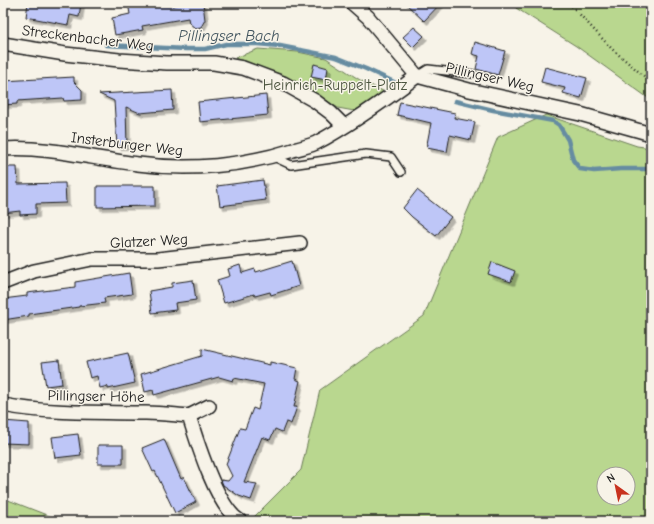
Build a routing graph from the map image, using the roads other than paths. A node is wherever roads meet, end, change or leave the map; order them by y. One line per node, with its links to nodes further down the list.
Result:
1 (352, 3): 4 (street)
2 (3, 44): 5 (street, Streckenbacher Weg)
3 (473, 74): 4 (lane)
4 (417, 76): 5 (street, Insterburger Weg); 6 (street, Pillingser Weg)
5 (344, 126): 8 (street, Insterburger Weg)
6 (651, 134)
7 (3, 149): 8 (street, Insterburger Weg)
8 (274, 156): 9 (lane)
9 (401, 172)
10 (300, 243): 11 (street, Glatzer Weg)
11 (3, 283)
12 (3, 405): 14 (street, Pillingser Höhe)
13 (209, 406): 14 (street)
14 (189, 416): 15 (street)
15 (240, 521)

